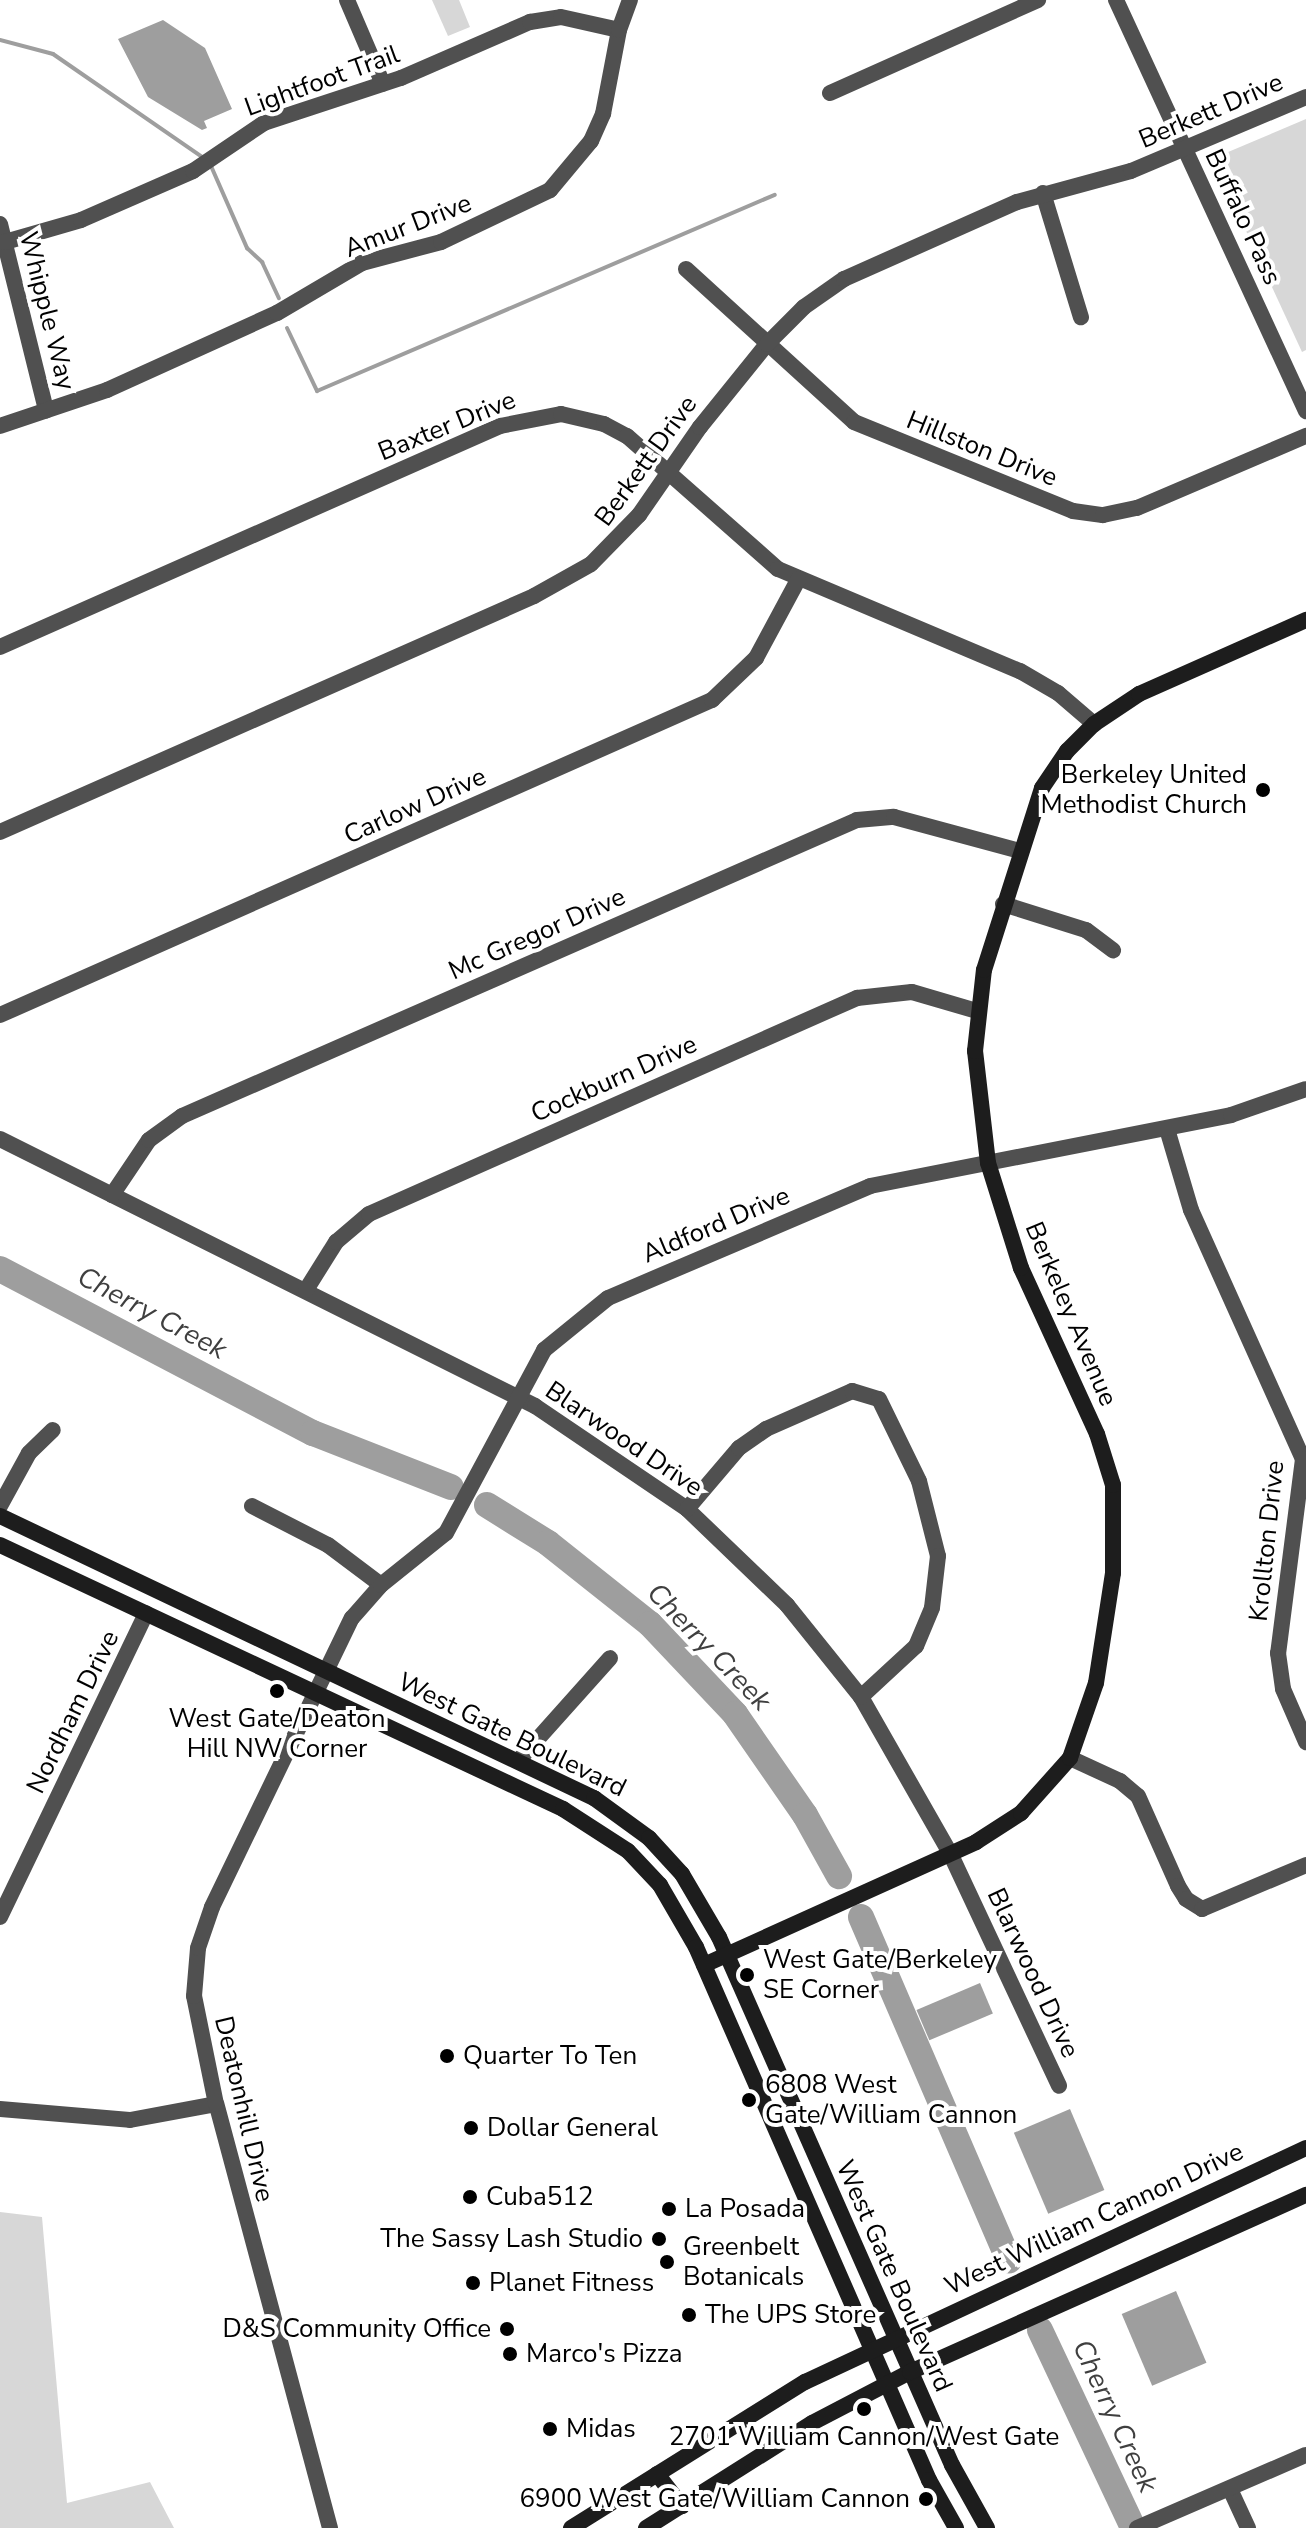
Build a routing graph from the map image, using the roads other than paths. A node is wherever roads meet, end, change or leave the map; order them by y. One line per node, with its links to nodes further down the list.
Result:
1 (347, 0): 6 (street)
2 (630, 0): 5 (street, Amur Drive)
3 (1038, 0): 7 (street)
4 (1116, 0): 9 (street, Buffalo Pass)
5 (619, 30): 6 (street, Lightfoot Trail); 16 (street, Amur Drive)
6 (383, 84): 12 (street, Lightfoot Trail)
7 (830, 93)
8 (1306, 97): 9 (street, Berkett Drive)
9 (1184, 148): 10 (street, Berkett Drive); 17 (street, Buffalo Pass)
10 (1043, 193): 14 (street); 15 (street, Berkett Drive)
11 (0, 224): 12 (street, Whipple Way)
12 (5, 242): 16 (street, Whipple Way)
13 (686, 269): 15 (street, Hillston Drive)
14 (1081, 317)
15 (767, 344): 19 (street, Hillston Drive); 20 (street, Berkett Drive)
16 (46, 410): 18 (street, Amur Drive)
17 (1306, 411)
18 (0, 426)
19 (1306, 436)
20 (669, 472): 21 (street, Baxter Drive); 23 (street, Baxter Drive); 25 (street, Berkett Drive)
21 (798, 580): 24 (street, Baxter Drive); 30 (street, Carlow Drive)
22 (1306, 620): 24 (main road, Berkeley Avenue)
23 (0, 647)
24 (1094, 724): 26 (main road, Berkeley Avenue)
25 (0, 832)
26 (1020, 851): 27 (main road, Berkeley Avenue); 35 (street, Mc Gregor Drive)
27 (1003, 904): 28 (street); 29 (main road, Berkeley Avenue)
28 (1113, 950)
29 (977, 1011): 34 (main road, Berkeley Avenue); 36 (street, Cockburn Drive)
30 (0, 1015)
31 (1306, 1089): 32 (street, Aldford Drive)
32 (1167, 1129): 34 (street, Aldford Drive); 50 (street, Krollton Drive)
33 (0, 1139): 35 (street, Blarwood Drive)
34 (988, 1163): 37 (street, Aldford Drive); 51 (main road, Berkeley Avenue)
35 (112, 1195): 36 (street, Blarwood Drive)
36 (306, 1290): 37 (street, Blarwood Drive)
37 (519, 1397): 41 (street, Blarwood Drive); 44 (street, Aldford Drive)
38 (53, 1430): 39 (street)
39 (0, 1506)
40 (252, 1506): 44 (street)
41 (687, 1509): 49 (street, Blarwood Drive); 49 (street)
42 (0, 1516): 47 (main road, West Gate Boulevard)
43 (0, 1545): 45 (main road, West Gate Boulevard)
44 (381, 1585): 47 (street, Aldford Drive)
45 (146, 1613): 48 (main road, West Gate Boulevard); 55 (street, Nordham Drive)
46 (610, 1658): 52 (street)
47 (323, 1669): 48 (street, Deatonhill Drive); 52 (main road, West Gate Boulevard)
48 (313, 1693): 57 (main road, West Gate Boulevard); 59 (street, Deatonhill Drive)
49 (861, 1697): 53 (street, Blarwood Drive)
50 (1306, 1742)
51 (1070, 1758): 53 (main road, Berkeley Avenue); 54 (street)
52 (518, 1761): 56 (main road, West Gate Boulevard)
53 (950, 1853): 56 (main road, Berkeley Avenue); 58 (street, Blarwood Drive)
54 (1306, 1865)
55 (0, 1917)
56 (727, 1954): 57 (main road, Berkeley Avenue); 60 (main road, West Gate Boulevard)
57 (704, 1965): 62 (main road, West Gate Boulevard)
58 (1059, 2086)
59 (216, 2104): 61 (street); 73 (street, Deatonhill Drive)
60 (794, 2104): 62 (main road); 65 (main road, West Gate Boulevard)
61 (0, 2109)
62 (769, 2118): 66 (main road, West Gate Boulevard)
63 (1306, 2148): 65 (main road, West William Cannon Drive)
64 (1306, 2195): 67 (main road)
65 (896, 2338): 66 (main road, West William Cannon Drive); 67 (main road, West Gate Boulevard)
66 (873, 2348): 68 (main road, West Gate Boulevard); 70 (main road, West William Cannon Drive)
67 (910, 2372): 68 (main road); 77 (main road, West Gate Boulevard)
68 (889, 2383): 72 (main road); 76 (main road, West Gate Boulevard)
69 (1306, 2455): 71 (street)
70 (657, 2474): 72 (main road); 74 (main road, West William Cannon Drive)
71 (1230, 2489): 78 (street); 79 (street)
72 (682, 2506): 75 (main road)
73 (330, 2528)
74 (571, 2528)
75 (646, 2528)
76 (956, 2528)
77 (987, 2528)
78 (1137, 2528)
79 (1248, 2528)

